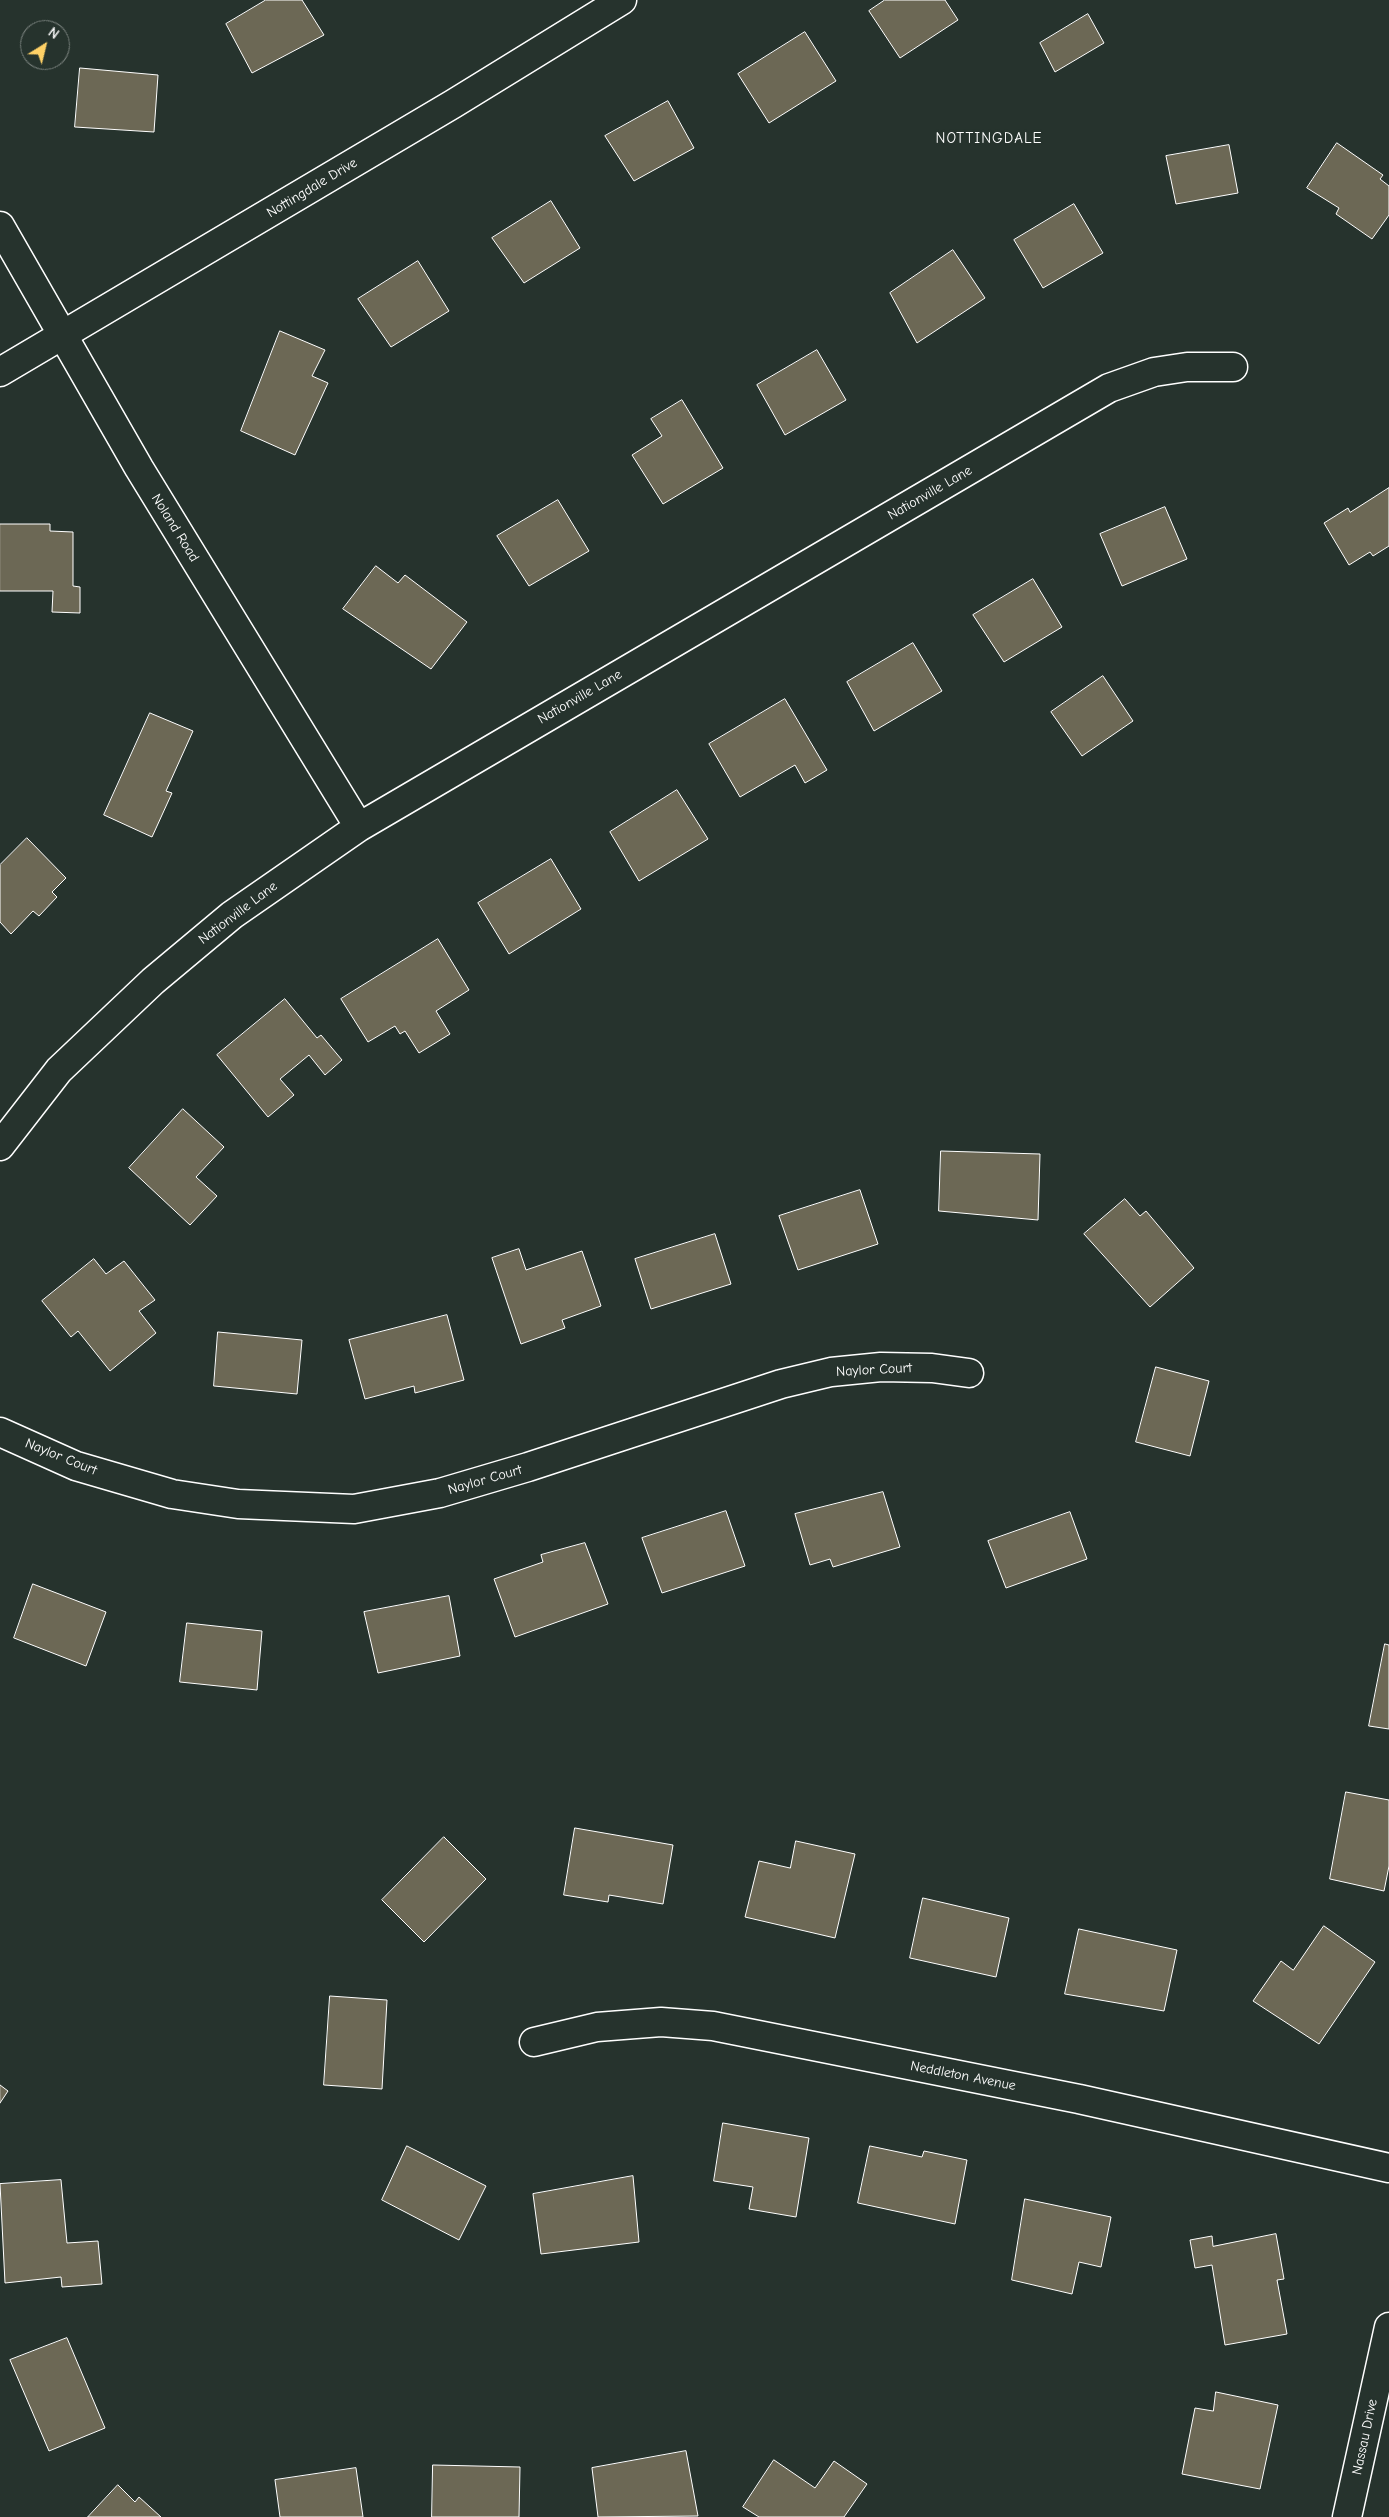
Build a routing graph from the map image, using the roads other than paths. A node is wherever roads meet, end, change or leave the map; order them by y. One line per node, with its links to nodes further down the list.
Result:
1 (622, 0): 3 (street, Nottingdale Drive)
2 (0, 226): 3 (street, Noland Road)
3 (62, 336): 5 (street, Nottingdale Drive); 6 (street, Noland Road)
4 (1233, 367): 6 (street, Nationville Lane)
5 (0, 372)
6 (359, 827): 7 (street, Nationville Lane)
7 (0, 1146)
8 (969, 1373): 9 (street, Naylor Court)
9 (0, 1432)
10 (534, 2042): 11 (street, Neddleton Avenue)
11 (1389, 2168)
12 (1389, 2327): 13 (street, Nassau Drive)
13 (1347, 2517)

